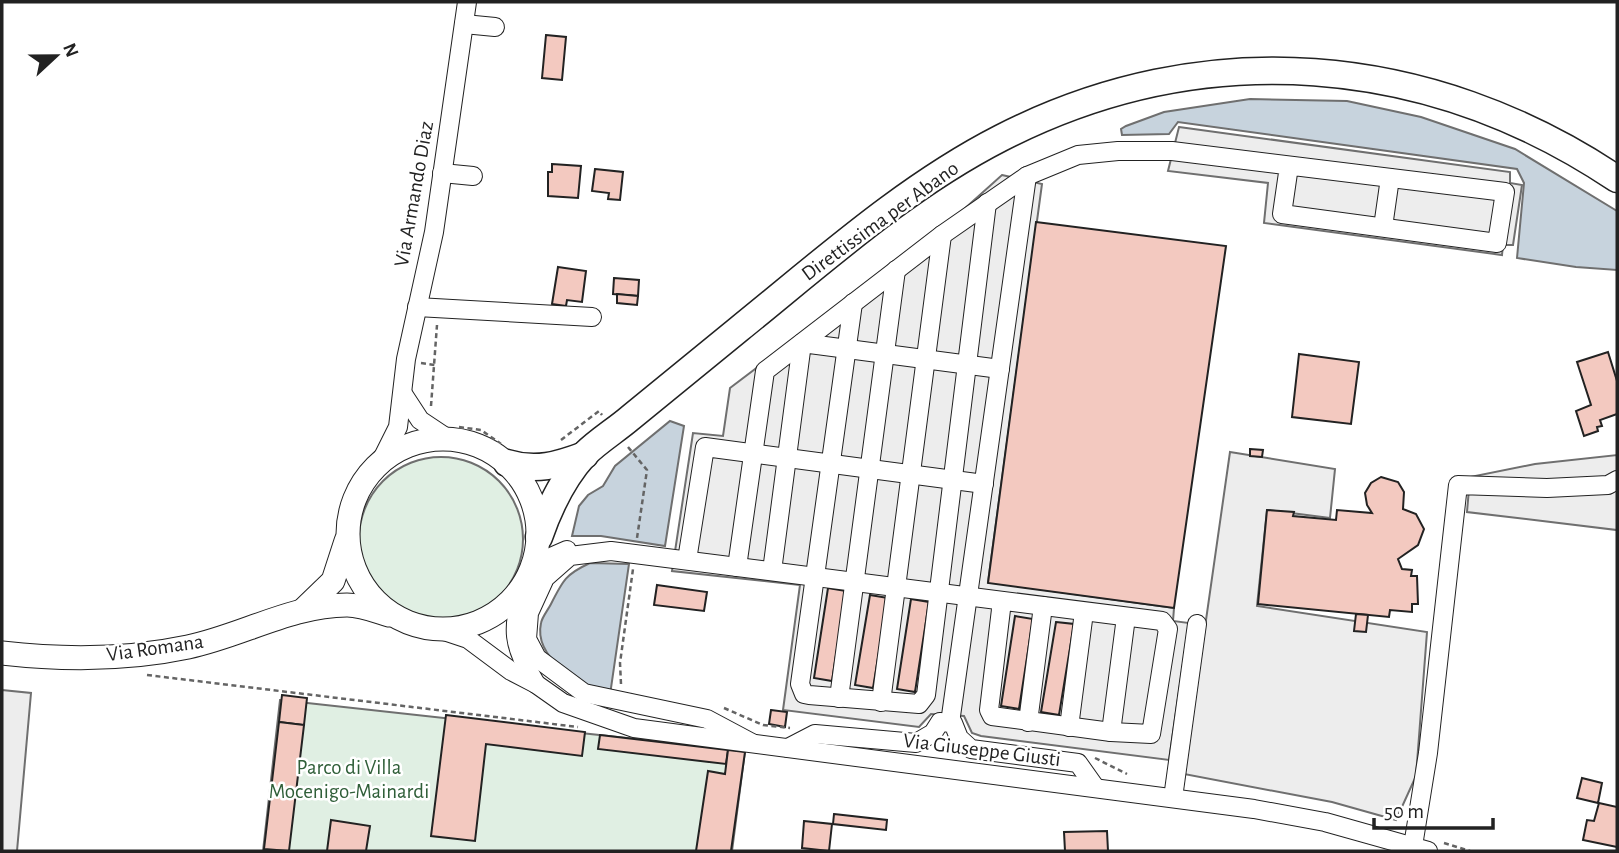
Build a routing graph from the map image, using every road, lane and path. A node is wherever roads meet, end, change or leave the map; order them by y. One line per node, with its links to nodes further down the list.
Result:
1 (467, 2): 2 (street, Via Armando Diaz)
2 (464, 24): 3 (street); 5 (street, Via Armando Diaz)
3 (495, 27)
4 (1289, 166): 7 (street); 8 (street); 11 (street)
5 (442, 173): 6 (street); 15 (street, Via Armando Diaz)
6 (473, 176)
7 (1027, 176): 10 (street); 23 (street)
8 (1390, 178): 11 (street); 11 (street)
9 (1617, 179): 30 (highway, Direttissima per Abano)
10 (987, 203): 12 (street); 22 (street)
11 (1383, 227)
12 (942, 235): 13 (street); 21 (street)
13 (896, 270): 14 (street); 20 (street)
14 (853, 303): 18 (street); 19 (street)
15 (417, 307): 16 (street); 24 (street, Via Armando Diaz)
16 (438, 308): 17 (street); 25 (path)
17 (592, 317)
18 (802, 344): 19 (street); 31 (street); 33 (street)
19 (847, 350): 20 (street); 35 (street)
20 (887, 355): 21 (street); 36 (street)
21 (926, 360): 22 (street); 37 (street)
22 (967, 365): 23 (street); 38 (street)
23 (1000, 369): 40 (street)
24 (403, 394): 27 (street); 34 (street, Via Armando Diaz)
25 (431, 408)
26 (599, 411): 28 (path)
27 (451, 433): 32 (main road); 32 (path); 34 (main road)
28 (556, 445)
29 (632, 452): 42 (path)
30 (585, 454): 32 (highway, Direttissima per Abano); 43 (highway, Direttissima per Abano)
31 (753, 454): 33 (street); 46 (street); 48 (street)
32 (509, 457): 43 (main road)
33 (789, 458): 35 (street); 49 (street)
34 (381, 461): 41 (main road)
35 (831, 465): 36 (street); 50 (street)
36 (871, 470): 37 (street); 51 (street)
37 (910, 475): 38 (street); 53 (street)
38 (953, 480): 40 (street); 54 (street)
39 (1617, 480): 79 (street)
40 (984, 484): 55 (street)
41 (348, 534): 58 (main road, Via Romana); 60 (main road)
42 (638, 536)
43 (539, 537): 47 (main road)
44 (611, 551): 46 (street); 47 (street); 75 (street)
45 (635, 560): 67 (path)
46 (687, 560): 48 (street)
47 (535, 564): 52 (main road)
48 (737, 567): 49 (street)
49 (772, 571): 50 (street)
50 (816, 577): 51 (street); 68 (street)
51 (855, 582): 53 (street); 68 (street)
52 (524, 586): 63 (main road); 66 (street, Via Giuseppe Giusti)
53 (894, 587): 54 (street); 69 (street)
54 (938, 593): 55 (street); 69 (street)
55 (968, 597): 56 (street); 72 (street)
56 (1002, 601): 57 (street); 71 (street)
57 (1043, 606): 59 (street); 71 (street)
58 (303, 610): 60 (main road, Via Romana); 64 (main road, Via Romana)
59 (1084, 611): 61 (street); 73 (street)
60 (394, 617): 63 (main road)
61 (1126, 617): 74 (street); 74 (street)
62 (1197, 624): 78 (street)
63 (441, 630): 66 (street, Via Giuseppe Giusti)
64 (2, 653)
65 (138, 673): 70 (path)
66 (536, 684): 70 (street, Via Giuseppe Giusti)
67 (621, 684)
68 (839, 698): 69 (street)
69 (881, 702)
70 (608, 720): 75 (street, Via Giuseppe Giusti)
71 (1028, 722): 73 (street)
72 (950, 723): 76 (street); 77 (street)
73 (1069, 727): 74 (street)
74 (1111, 732)
75 (752, 743): 76 (street, Via Giuseppe Giusti)
76 (788, 748): 77 (street, Via Giuseppe Giusti)
77 (1096, 787): 78 (street, Via Giuseppe Giusti)
78 (1173, 798): 79 (street, Via Giuseppe Giusti)
79 (1421, 849)

